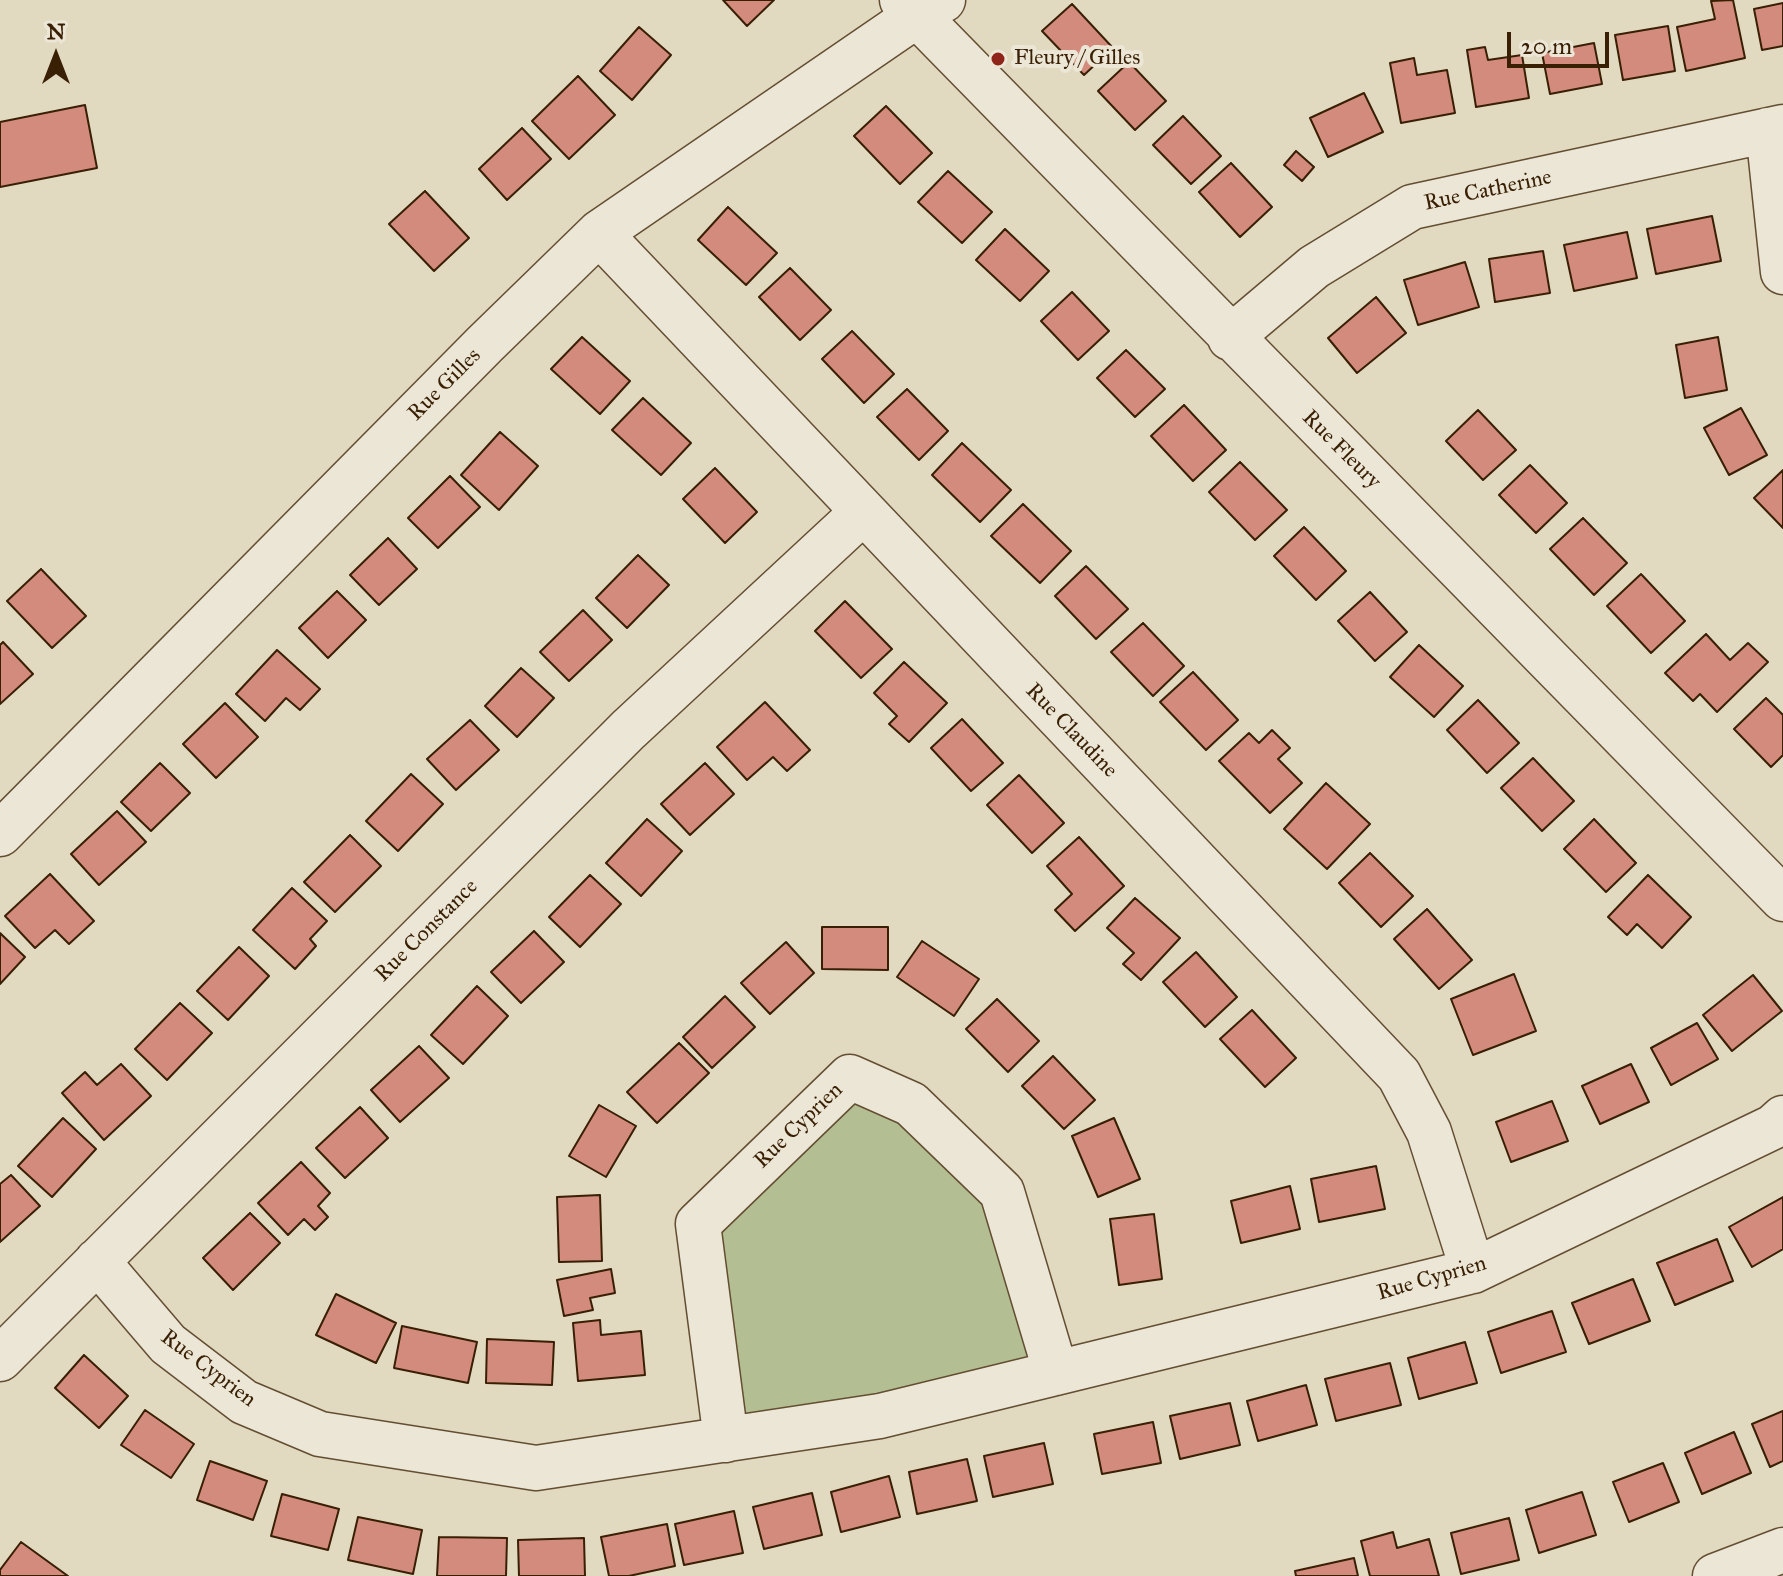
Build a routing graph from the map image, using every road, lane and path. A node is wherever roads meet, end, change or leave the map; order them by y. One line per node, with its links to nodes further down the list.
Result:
1 (920, 5): 3 (street, Rue Gilles); 5 (street, Rue Fleury)
2 (1775, 129): 4 (street); 5 (street, Rue Catherine)
3 (599, 233): 6 (street, Rue Claudine); 7 (street, Rue Gilles)
4 (1783, 272)
5 (1230, 338): 8 (street, Rue Fleury)
6 (863, 512): 10 (street, Rue Constance); 11 (street, Rue Claudine)
7 (0, 834)
8 (1783, 899)
9 (1783, 1118): 11 (street, Rue Cyprien)
10 (97, 1261): 12 (street, Rue Constance); 14 (street, Rue Cyprien)
11 (1473, 1271): 13 (street, Rue Cyprien)
12 (0, 1359)
13 (1056, 1373): 14 (street, Rue Cyprien); 14 (street, Rue Cyprien)
14 (726, 1440)
15 (1783, 1550): 16 (street)
16 (1715, 1576)

